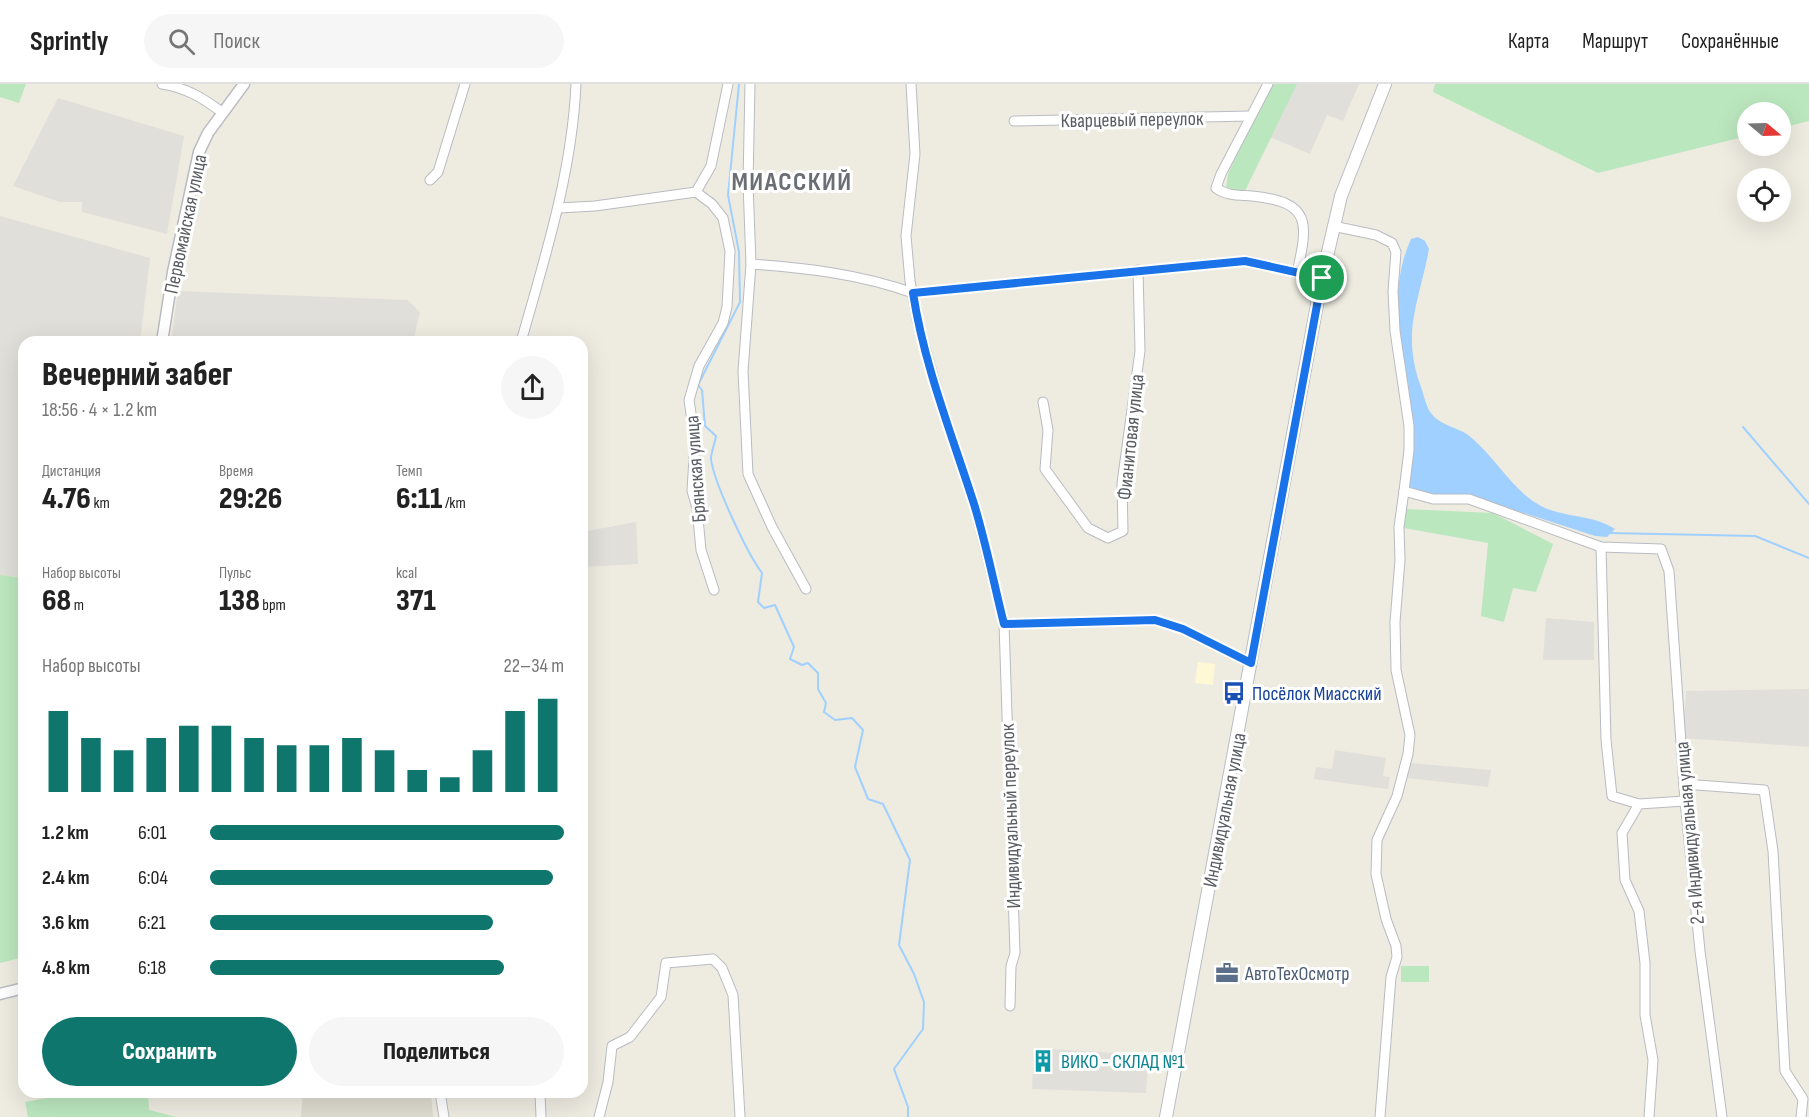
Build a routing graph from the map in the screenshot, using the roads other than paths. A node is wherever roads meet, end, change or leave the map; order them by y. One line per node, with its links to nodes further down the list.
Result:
1 (162, 84): 10 (street)
2 (244, 84): 10 (street, Первомайская улица)
3 (465, 84): 13 (street)
4 (576, 84): 15 (street)
5 (728, 84): 14 (street)
6 (750, 84): 17 (street)
7 (911, 84): 21 (street, Индивидуальный переулок)
8 (1268, 84): 11 (street)
9 (1385, 84): 16 (main road, Индивидуальная улица)
10 (223, 113): 22 (street, Первомайская улица)
11 (1250, 117): 12 (street, Кварцевый переулок); 19 (street)
12 (1014, 121)
13 (429, 180)
14 (696, 192): 15 (street); 28 (street, Брянская улица)
15 (559, 208): 23 (street)
16 (1333, 226): 20 (main road, Индивидуальная улица); 25 (street)
17 (751, 264): 21 (street); 27 (street)
18 (1138, 270): 19 (street); 21 (street); 24 (street, Фианитовая улица)
19 (1297, 273): 20 (street)
20 (1322, 278): 30 (main road, Индивидуальная улица)
21 (913, 293): 29 (street, Индивидуальный переулок)
22 (163, 336)
23 (523, 336)
24 (1043, 402)
25 (1404, 492): 26 (street); 44 (street)
26 (1601, 547): 31 (street, 2-я Индивидуальная улица); 33 (street)
27 (806, 589)
28 (714, 590)
29 (1004, 624): 30 (street); 36 (street, Индивидуальный переулок)
30 (1251, 663): 43 (main road, Индивидуальная улица)
31 (1684, 784): 32 (street, 2-я Индивидуальная улица); 47 (street)
32 (1685, 801): 33 (street); 46 (street, 2-я Индивидуальная улица)
33 (1639, 804): 45 (street)
34 (18, 990): 35 (street)
35 (0, 994)
36 (1010, 1006)
37 (441, 1098): 39 (street)
38 (540, 1098): 40 (street)
39 (444, 1117)
40 (541, 1117)
41 (599, 1117): 42 (street)
42 (740, 1117)
43 (1167, 1117)
44 (1380, 1117)
45 (1649, 1117)
46 (1722, 1117)
47 (1801, 1117)

